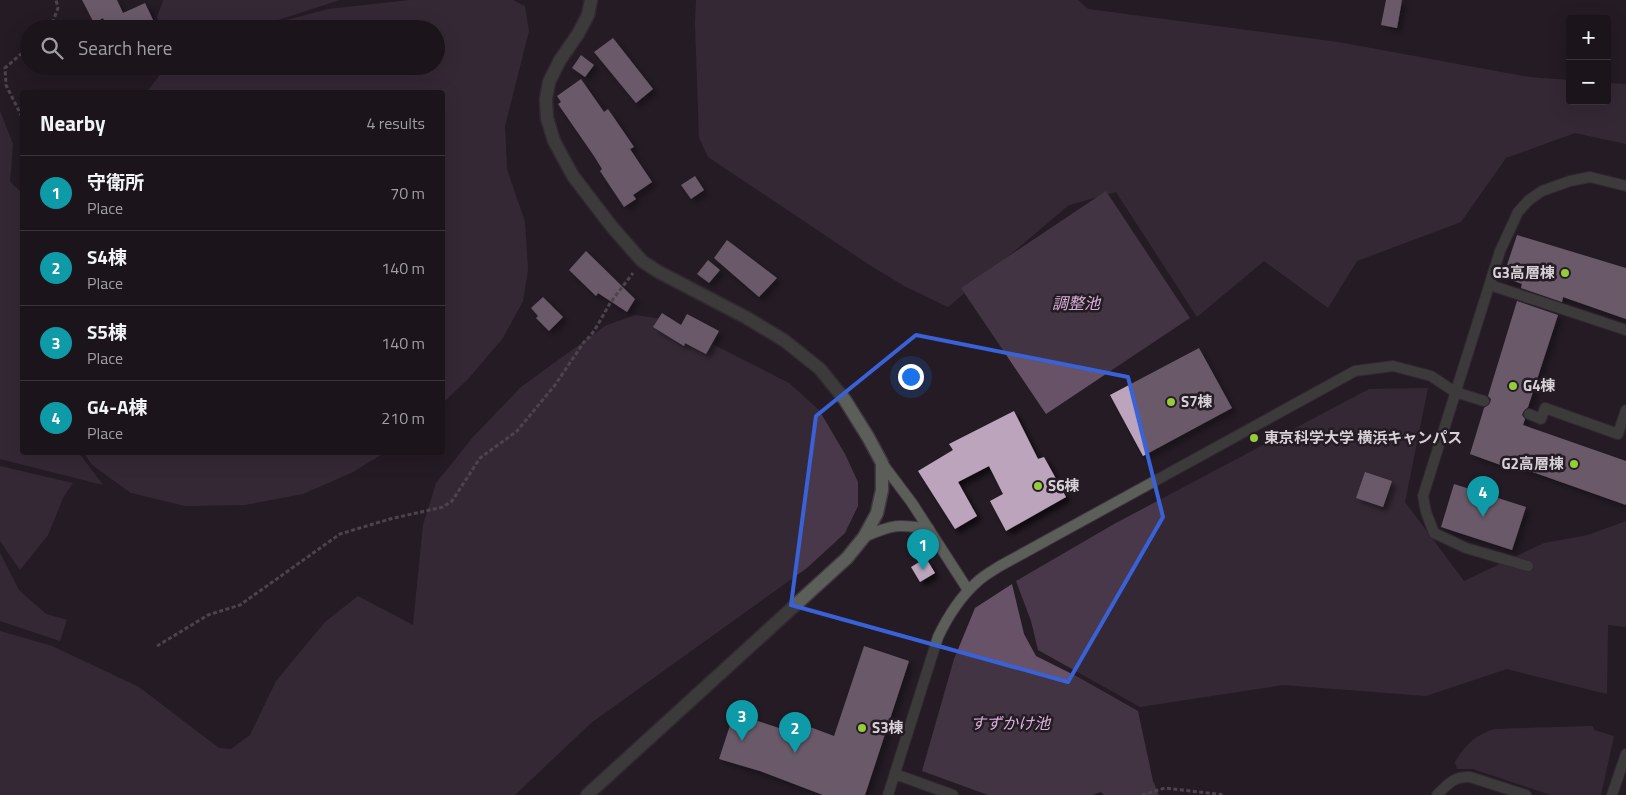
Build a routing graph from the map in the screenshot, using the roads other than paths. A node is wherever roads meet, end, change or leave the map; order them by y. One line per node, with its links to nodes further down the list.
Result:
1 (592, 0): 9 (street)
2 (1626, 186): 3 (lane)
3 (1490, 285): 4 (lane); 5 (lane)
4 (1626, 330)
5 (1455, 392): 6 (lane); 12 (lane); 13 (lane)
6 (1484, 401)
7 (1626, 410): 8 (lane)
8 (1529, 414)
9 (882, 463): 10 (lane); 11 (street)
10 (930, 529): 11 (lane); 13 (lane)
11 (864, 536): 16 (street)
12 (1528, 566)
13 (968, 590): 15 (lane)
14 (1626, 754): 21 (lane)
15 (895, 774): 17 (lane); 18 (lane)
16 (587, 795)
17 (888, 795)
18 (953, 795)
19 (1437, 795): 20 (lane)
20 (1526, 795)
21 (1612, 795)

